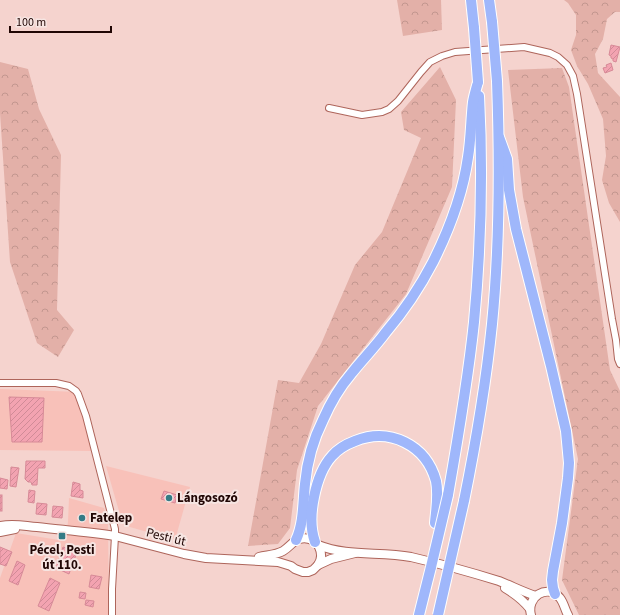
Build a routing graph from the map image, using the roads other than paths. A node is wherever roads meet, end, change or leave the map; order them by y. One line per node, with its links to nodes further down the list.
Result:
1 (471, 0): 3 (highway, bridge)
2 (489, 0): 5 (highway, bridge)
3 (478, 82): 12 (highway); 18 (highway, bridge)
4 (329, 108): 6 (street)
5 (499, 137): 20 (highway); 26 (highway, bridge)
6 (620, 364)
7 (0, 383): 11 (street)
8 (0, 526): 9 (main road, Pesti út)
9 (36, 527): 10 (main road, Pesti út); 11 (main road, Pesti út)
10 (0, 532)
11 (115, 536): 15 (main road, Pesti út); 24 (street)
12 (293, 543): 13 (main road); 15 (main road); 17 (main road)
13 (316, 543): 14 (main road); 16 (main road); 18 (highway, bridge)
14 (355, 553): 16 (main road); 19 (main road)
15 (244, 560): 17 (main road)
16 (318, 565): 17 (main road)
17 (291, 566)
18 (431, 567): 25 (highway)
19 (487, 578): 21 (main road); 22 (main road)
20 (555, 594): 21 (main road); 23 (main road)
21 (536, 596): 22 (main road)
22 (531, 612)
23 (565, 613)
24 (112, 615)
25 (419, 615)
26 (438, 615)

